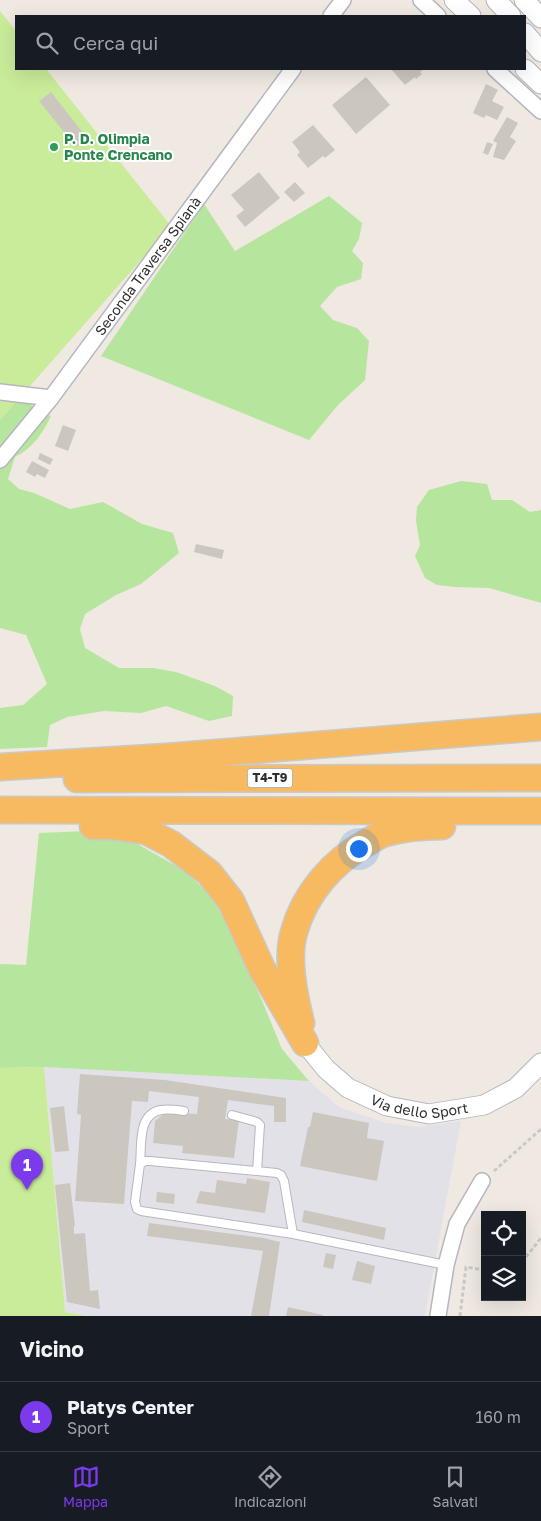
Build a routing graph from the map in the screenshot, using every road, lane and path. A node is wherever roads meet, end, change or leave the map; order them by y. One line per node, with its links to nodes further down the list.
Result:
1 (343, 0): 6 (street)
2 (421, 0): 7 (street)
3 (454, 0): 8 (street)
4 (496, 0): 9 (street)
5 (524, 0): 10 (street)
6 (333, 15)
7 (437, 15)
8 (470, 15)
9 (509, 15)
10 (541, 18)
11 (526, 34): 12 (street)
12 (541, 52)
13 (292, 70): 19 (street, Seconda Traversa Spianà)
14 (496, 70): 17 (street)
15 (526, 70): 16 (street)
16 (541, 84)
17 (541, 111)
18 (0, 392): 19 (street)
19 (51, 398): 20 (street, Seconda Traversa Spianà)
20 (0, 460)
21 (541, 727): 22 (highway)
22 (0, 767)
23 (541, 778): 24 (highway, T4-T9)
24 (0, 779)
25 (0, 810): 26 (highway)
26 (541, 811)
27 (541, 820): 29 (highway)
28 (0, 824): 29 (highway)
29 (305, 1043): 30 (street, Via dello Sport)
30 (541, 1063)
31 (184, 1110): 34 (lane)
32 (232, 1115): 35 (lane)
33 (541, 1129): 36 (path)
34 (140, 1164): 35 (lane); 37 (lane)
35 (256, 1171): 37 (lane)
36 (482, 1181): 40 (street)
37 (293, 1234): 40 (lane)
38 (541, 1238): 39 (path)
39 (526, 1257)
40 (446, 1265): 42 (street)
41 (481, 1269): 43 (path)
42 (438, 1316)
43 (460, 1316)

